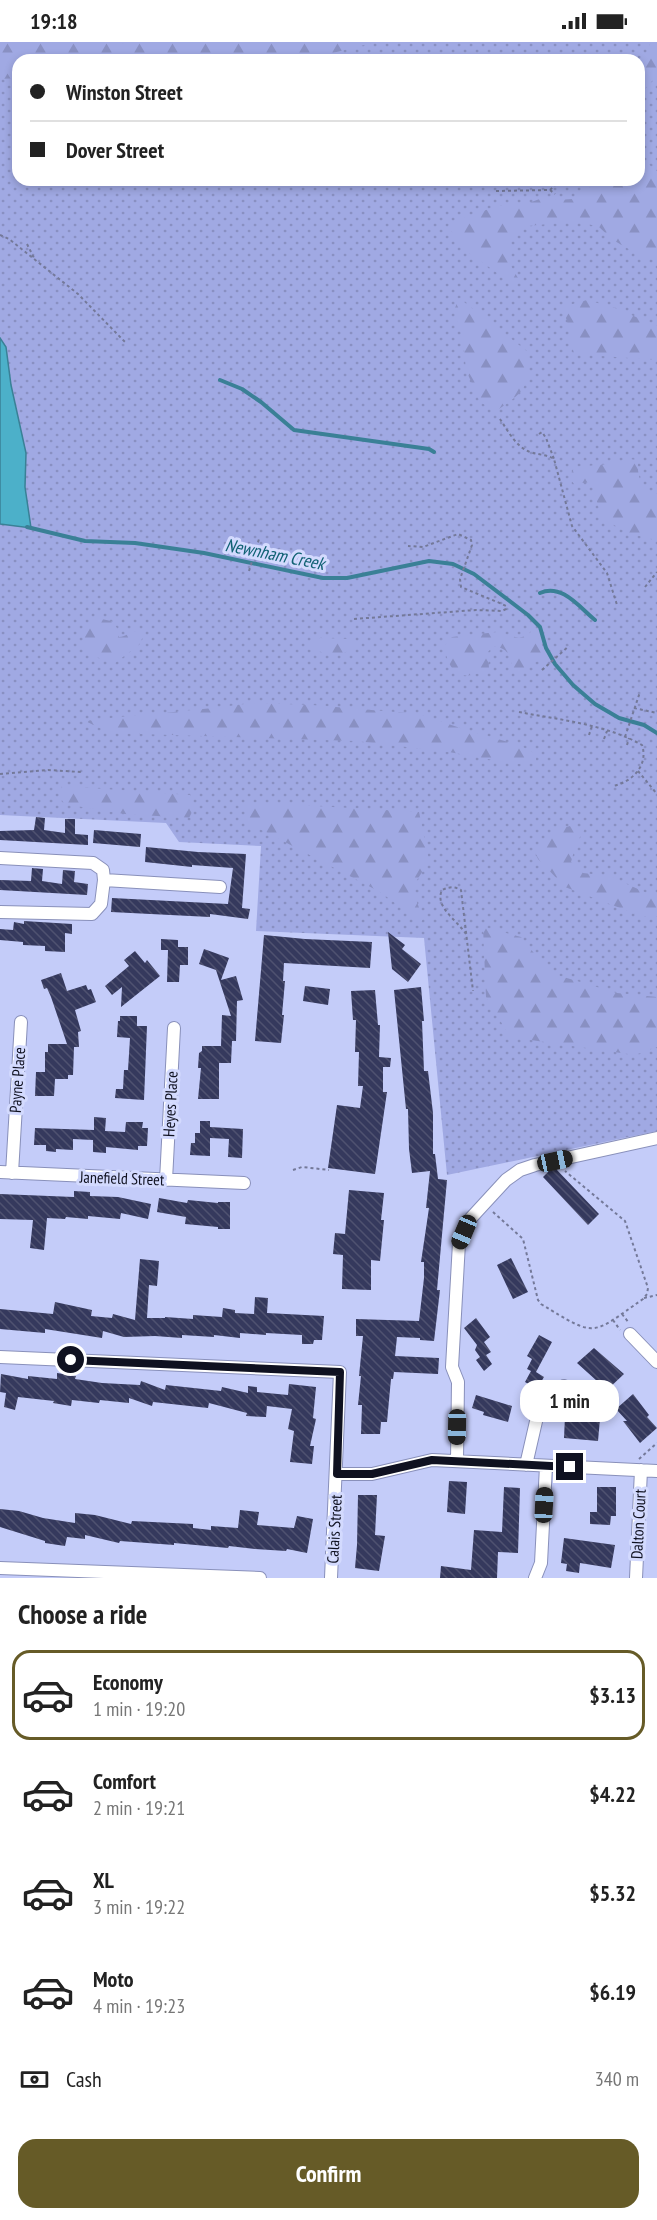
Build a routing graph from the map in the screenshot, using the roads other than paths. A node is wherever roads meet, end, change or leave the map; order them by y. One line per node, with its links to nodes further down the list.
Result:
1 (0, 858): 2 (street)
2 (104, 880): 3 (street); 4 (street)
3 (220, 887)
4 (0, 912)
5 (21, 1022): 8 (street, Payne Place)
6 (174, 1028): 9 (street, Heyes Place)
7 (657, 1138): 15 (street)
8 (6, 1173): 9 (street, Janefield Street)
9 (166, 1180): 10 (street, Janefield Street)
10 (244, 1183)
11 (630, 1334): 13 (street)
12 (0, 1357): 20 (street, Calais Street)
13 (657, 1362)
14 (564, 1386): 17 (street)
15 (457, 1461): 17 (street); 20 (street)
16 (640, 1464): 18 (street); 19 (street); 25 (street, Dalton Court)
17 (526, 1465): 18 (street)
18 (546, 1466): 24 (street)
19 (657, 1471)
20 (337, 1474): 23 (street, Calais Street)
21 (0, 1568): 22 (street)
22 (260, 1578)
23 (331, 1578)
24 (535, 1578)
25 (636, 1578)

